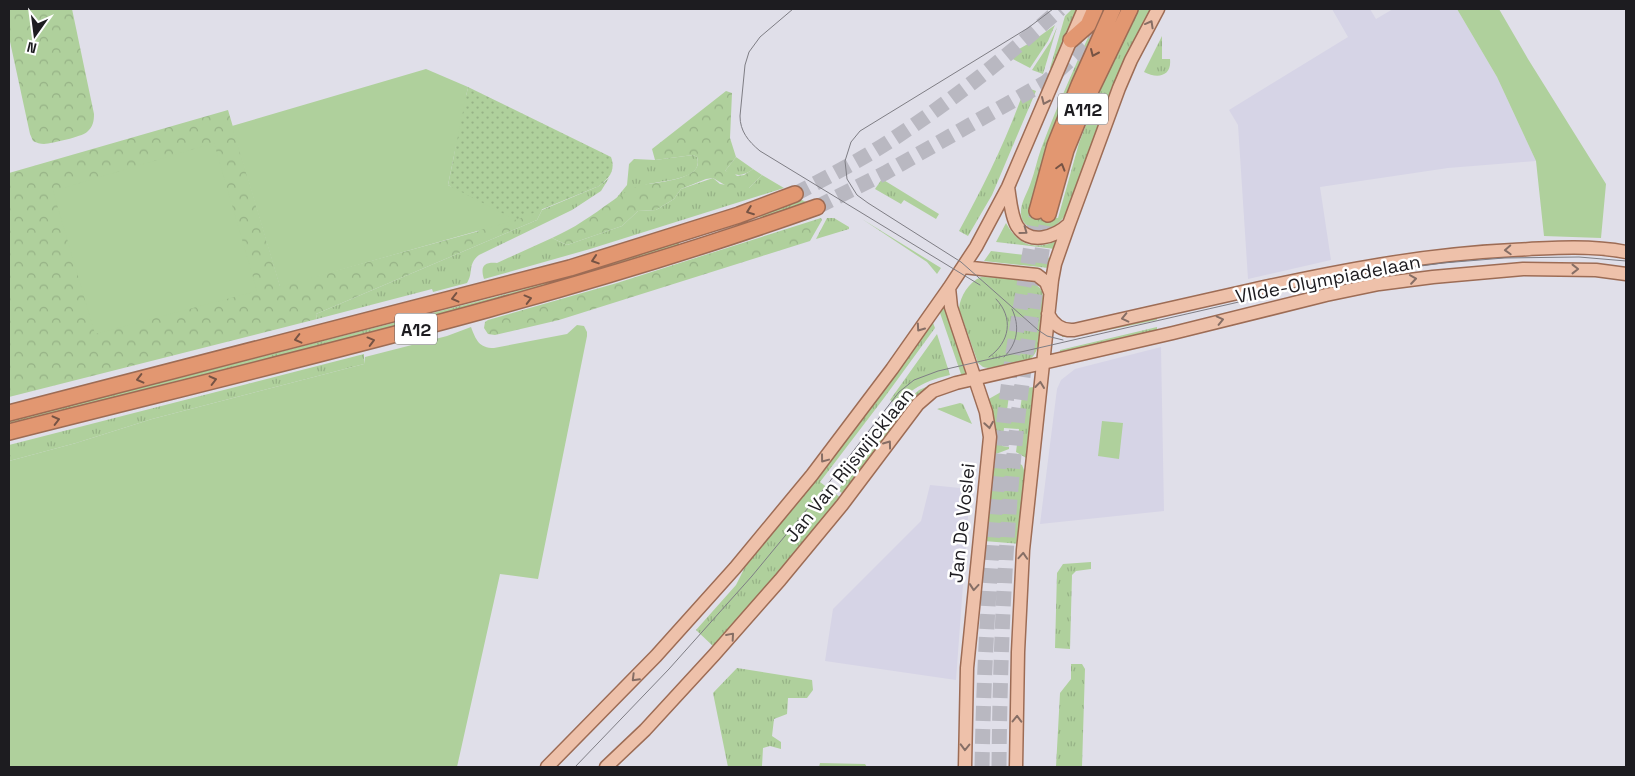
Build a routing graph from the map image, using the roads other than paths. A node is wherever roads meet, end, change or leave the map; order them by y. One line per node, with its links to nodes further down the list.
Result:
1 (1084, 9): 6 (main road, Jan Van Rijswijcklaan)
2 (1096, 9): 6 (highway)
3 (1113, 9): 4 (highway, A112, one-way to 4)
4 (1130, 9)
5 (1158, 9): 10 (main road, one-way to 5)
6 (1071, 40): 7 (main road, Jan Van Rijswijcklaan, one-way to 7)
7 (1008, 187): 10 (main road, one-way to 10); 12 (main road, Jan Van Rijswijcklaan)
8 (795, 194): 19 (highway, A12, one-way to 19)
9 (817, 207): 20 (highway, A12, one-way to 9)
10 (1069, 224): 15 (main road)
11 (1626, 252): 16 (main road, VIIde-Olympiadelaan, one-way to 16)
12 (963, 267): 14 (main road, Jan Van Rijswijcklaan); 15 (main road)
13 (1626, 274): 17 (main road, VIIde-Olympiadelaan, one-way to 13)
14 (949, 288): 18 (main road, Jan De Voslei); 21 (main road, Jan Van Rijswijcklaan, one-way to 21)
15 (1050, 292): 16 (main road)
16 (1048, 314): 17 (main road)
17 (1043, 362): 18 (main road, Jan Van Rijswijcklaan); 24 (main road, one-way to 17)
18 (975, 378): 22 (main road, Jan Van Rijswijcklaan, one-way to 18); 23 (main road, Jan De Voslei, one-way to 23)
19 (9, 413)
20 (9, 432)
21 (547, 767)
22 (606, 767)
23 (965, 767)
24 (1016, 767)

